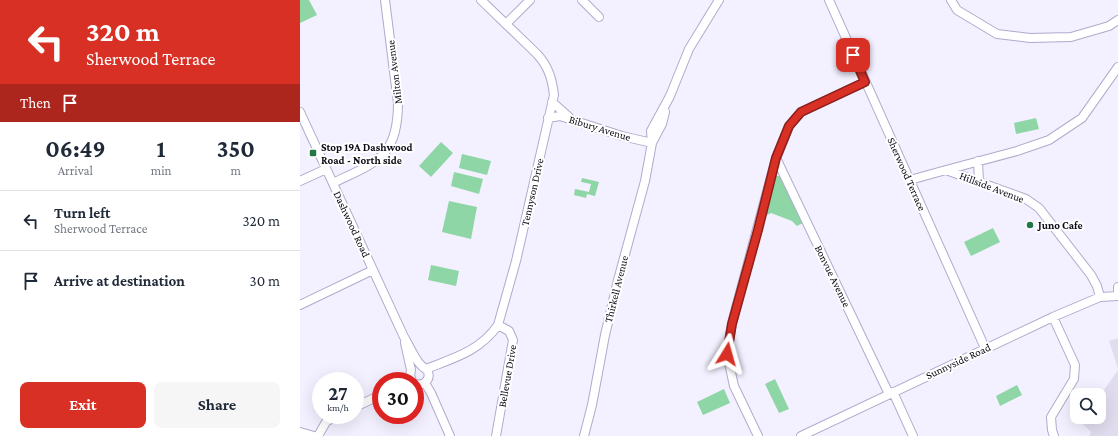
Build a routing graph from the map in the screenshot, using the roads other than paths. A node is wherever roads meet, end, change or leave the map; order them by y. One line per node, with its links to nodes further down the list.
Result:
1 (385, 0): 25 (street, Milton Avenue)
2 (481, 0): 10 (street, Tennyson Drive)
3 (530, 0): 10 (street)
4 (582, 0): 8 (street)
5 (719, 0): 17 (street, Thirkell Avenue)
6 (829, 0): 12 (street, Sherwood Terrace)
7 (951, 0): 9 (street)
8 (599, 17)
9 (1118, 20)
10 (506, 24): 13 (street, Tennyson Drive)
11 (1118, 67): 19 (street)
12 (865, 82): 18 (street); 22 (street, Sherwood Terrace)
13 (552, 102): 15 (street, Tennyson Drive); 16 (street)
14 (300, 112): 20 (street, Dashwood Road)
15 (548, 118): 16 (street, Bibury Avenue); 32 (street, Tennyson Drive)
16 (575, 121): 17 (street, Bibury Avenue)
17 (652, 143): 45 (street, Thirkell Avenue)
18 (776, 158): 38 (street, Bonvue Avenue); 46 (street)
19 (978, 161): 21 (street); 24 (street)
20 (326, 169): 23 (street); 25 (street, Dashwood Road)
21 (946, 170): 22 (street, Hillside Avenue); 24 (street, Hillside Avenue)
22 (910, 180): 34 (street, Sherwood Terrace)
23 (300, 181)
24 (979, 182): 29 (street, Hillside Avenue)
25 (333, 183): 26 (street, Dashwood Road)
26 (373, 270): 30 (street); 33 (street, Dashwood Road)
27 (1118, 287): 28 (street)
28 (1118, 294): 29 (street, Sunnyside Road)
29 (1100, 297): 31 (street, Sunnyside Road)
30 (300, 305)
31 (1053, 317): 34 (street, Sunnyside Road); 49 (street)
32 (498, 325): 35 (street, Tennyson Drive); 44 (street, Bellevue Drive)
33 (404, 337): 35 (street); 36 (street)
34 (985, 348): 38 (street, Sunnyside Road)
35 (424, 368): 36 (street, Tennyson Drive); 37 (street)
36 (411, 370)
37 (425, 383): 43 (street)
38 (891, 393): 47 (street, Sunnyside Road); 48 (street, Bonvue Avenue)
39 (325, 424): 42 (street)
40 (300, 432): 41 (street)
41 (314, 436)
42 (318, 436)
43 (450, 436)
44 (496, 436)
45 (584, 436)
46 (758, 436)
47 (801, 436)
48 (913, 436)
49 (1054, 436)

